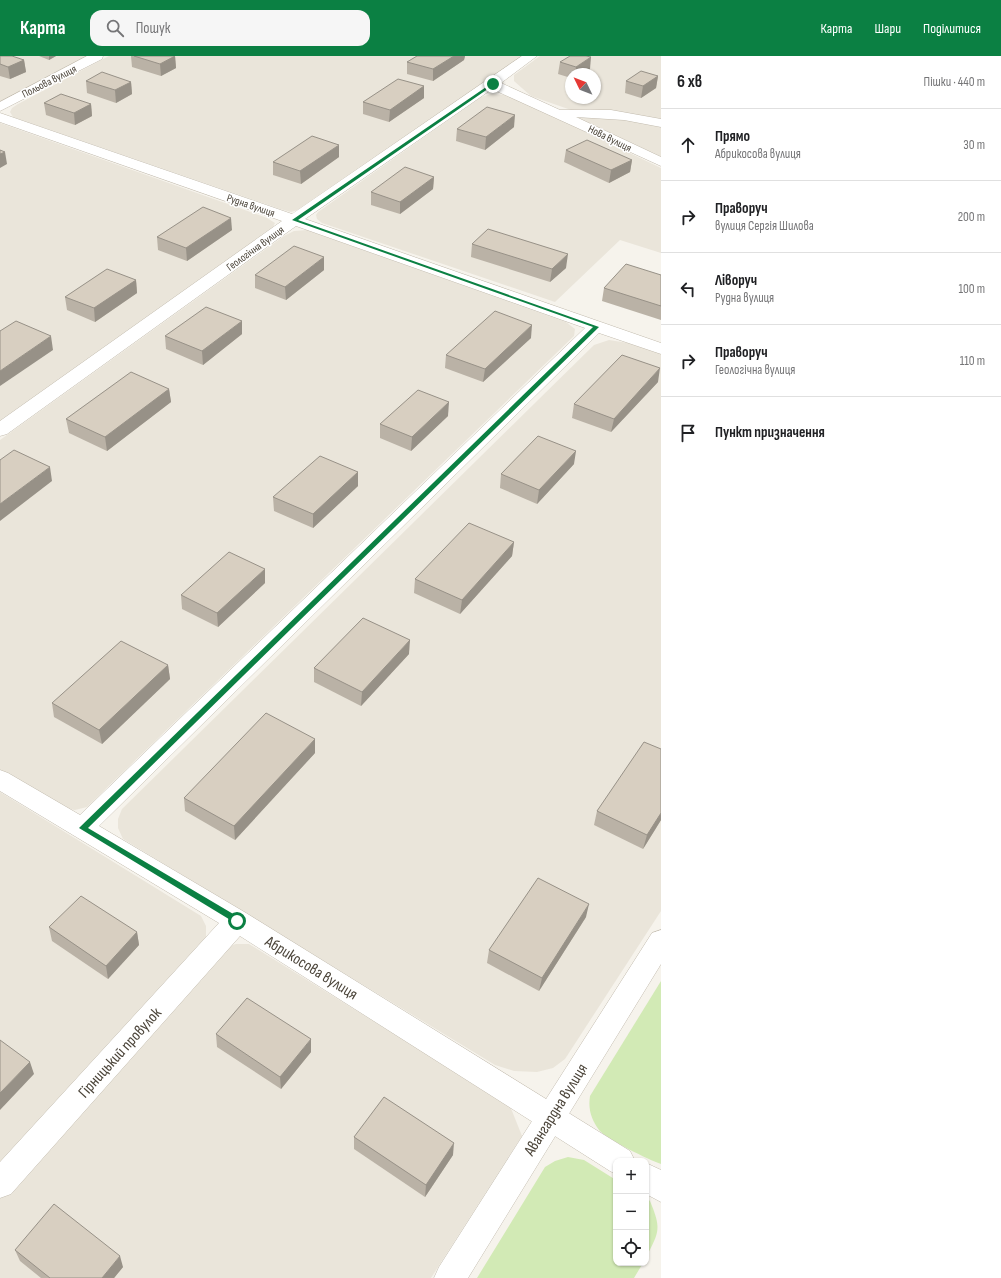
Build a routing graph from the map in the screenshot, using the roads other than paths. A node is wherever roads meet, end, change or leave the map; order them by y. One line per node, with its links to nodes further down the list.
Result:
1 (98, 56): 4 (street, Польова вулиця)
2 (531, 56): 3 (street, Геологічна вулиця)
3 (493, 84): 5 (street, Нова вулиця); 9 (street, Геологічна вулиця)
4 (0, 107)
5 (559, 114): 7 (street, Нова вулиця); 8 (street, Нова вулиця)
6 (0, 117): 9 (street, Рудна вулиця)
7 (661, 123)
8 (661, 162)
9 (294, 220): 10 (street, Рудна вулиця); 12 (street, Геологічна вулиця)
10 (596, 327): 11 (street, Рудна вулиця); 14 (street)
11 (661, 350)
12 (0, 430)
13 (0, 779): 14 (street, Абрикосова вулиця)
14 (82, 828): 15 (street, Абрикосова вулиця)
15 (237, 921): 17 (street, Абрикосова вулиця); 20 (street, Гірницький провулок)
16 (661, 941): 17 (street, Авангардна вулиця)
17 (550, 1117): 18 (street, Абрикосова вулиця); 22 (street, Авангардна вулиця)
18 (615, 1158)
19 (649, 1179): 21 (street)
20 (0, 1184)
21 (661, 1187)
22 (450, 1278)

